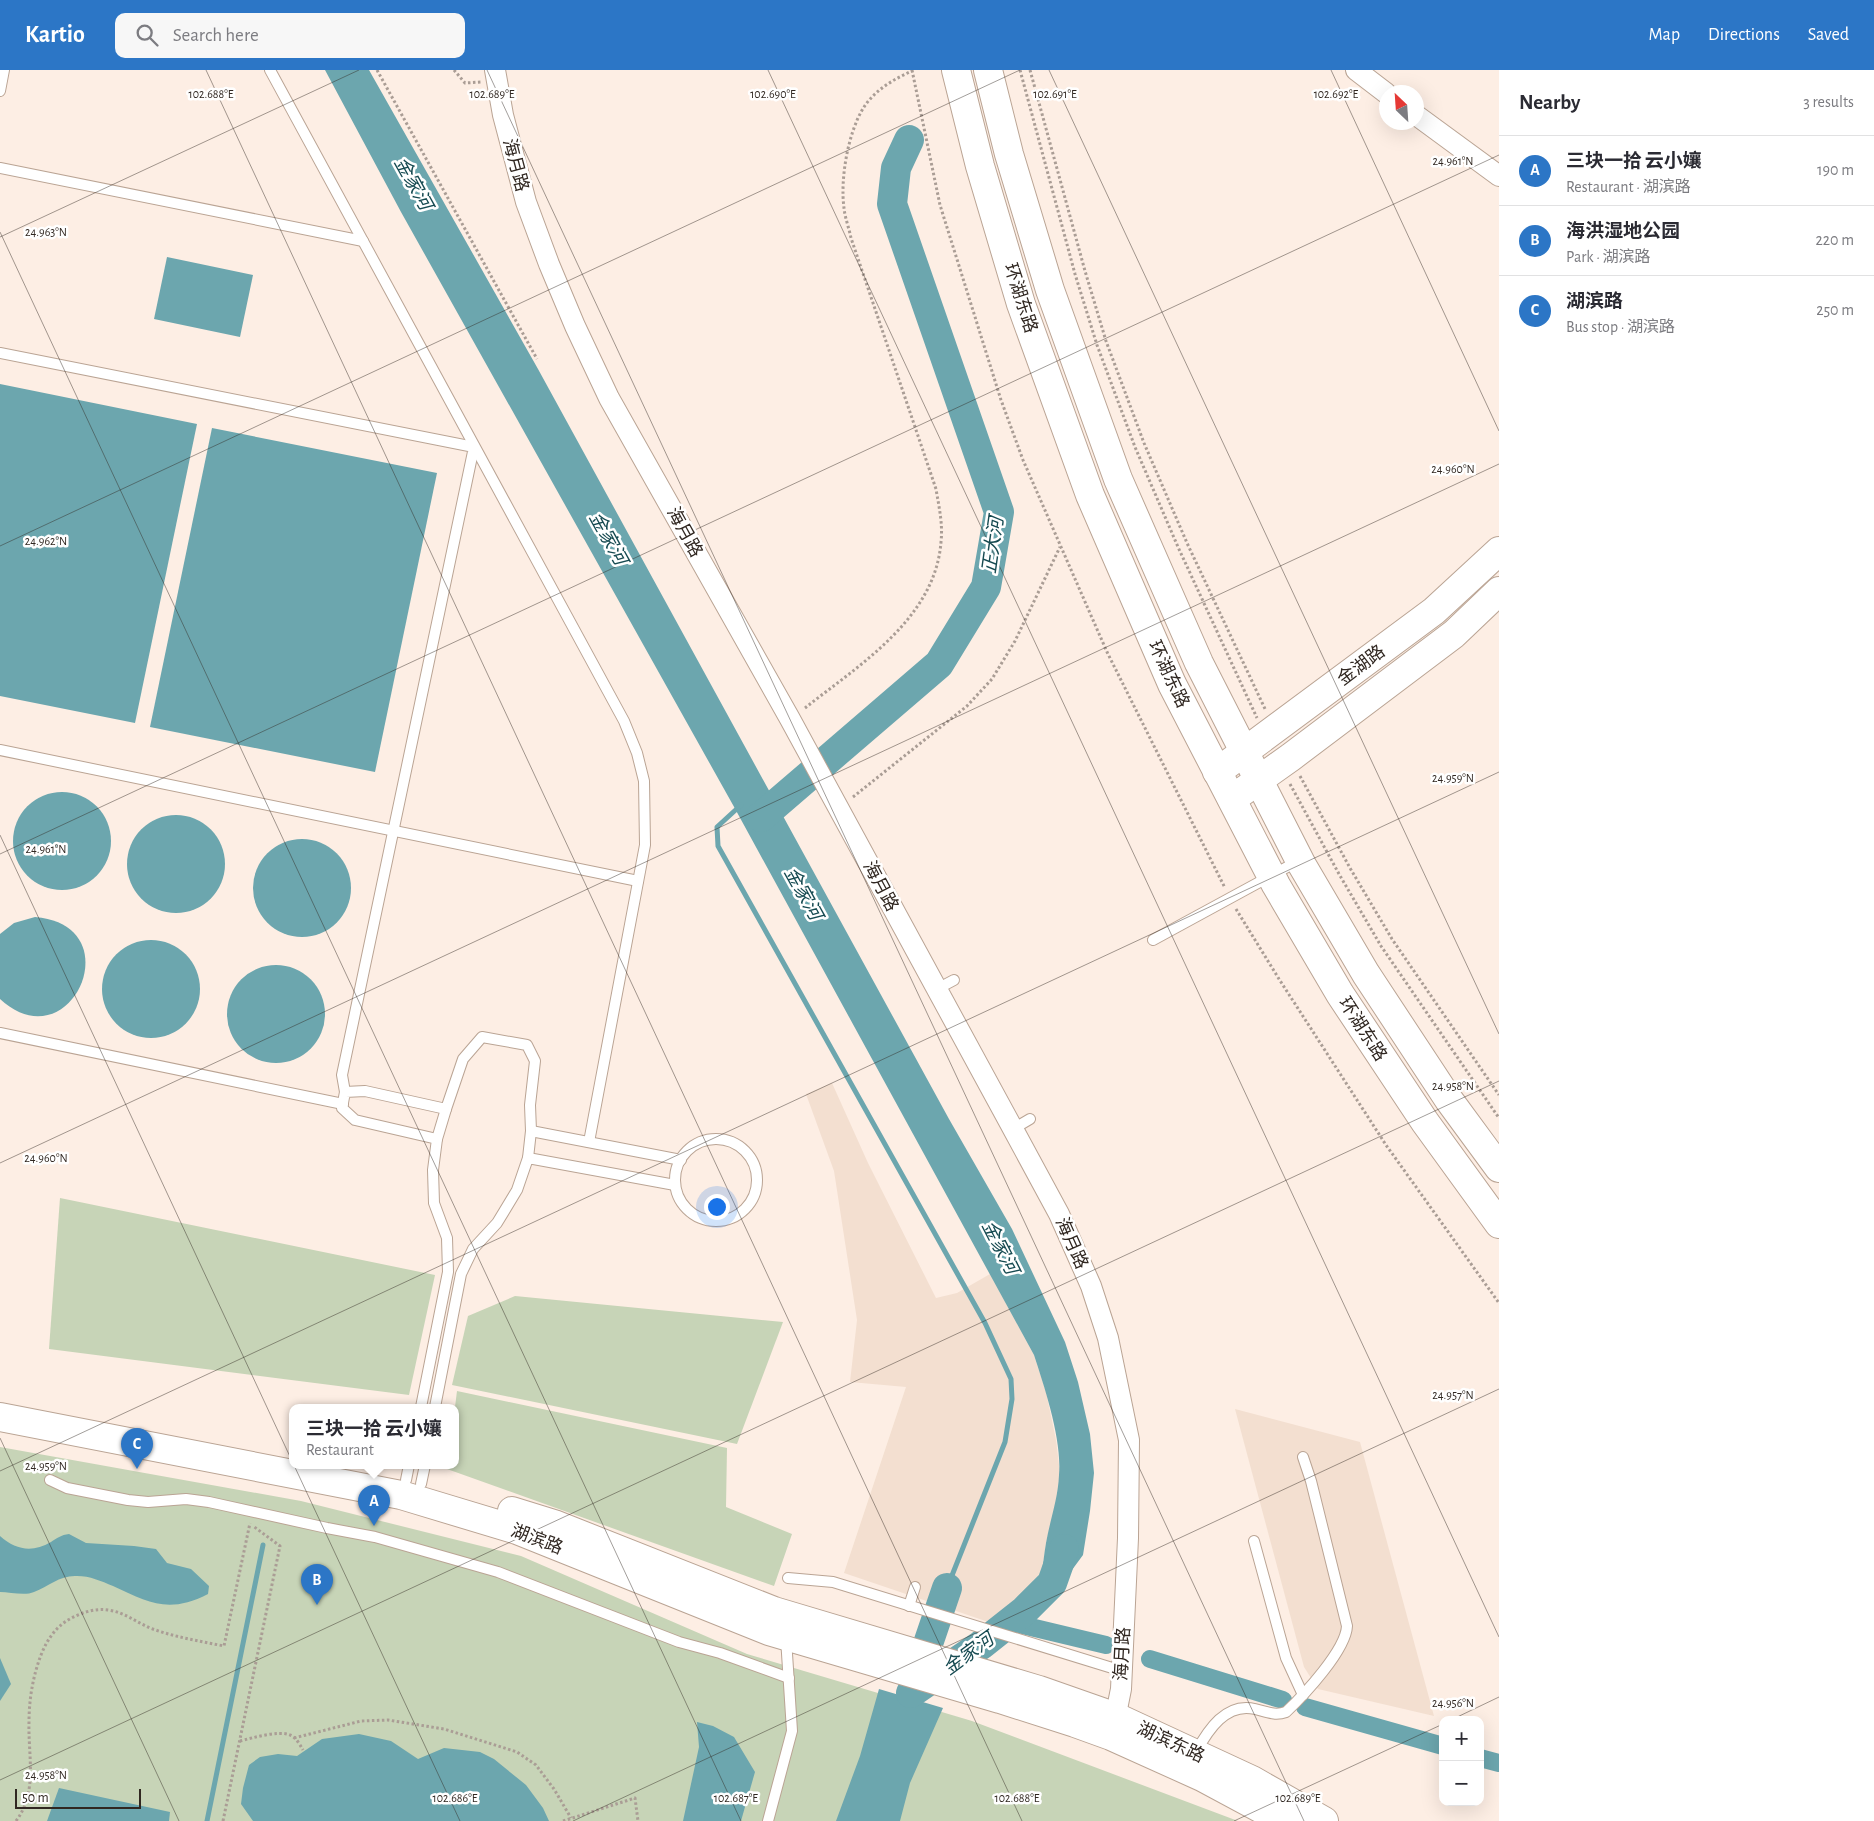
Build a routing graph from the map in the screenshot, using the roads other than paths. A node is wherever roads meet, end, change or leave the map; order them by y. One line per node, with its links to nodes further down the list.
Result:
1 (4, 70): 8 (lane)
2 (270, 70): 12 (lane)
3 (956, 70): 20 (main road, 环湖东路)
4 (988, 70): 18 (main road, 环湖东路)
5 (1356, 70): 7 (street)
6 (496, 75): 32 (street, 海月路)
7 (1379, 88)
8 (0, 91)
9 (1424, 121): 11 (street)
10 (0, 168): 12 (lane)
11 (1499, 176)
12 (362, 241): 14 (lane)
13 (0, 354): 14 (lane)
14 (474, 447): 22 (lane); 25 (lane)
15 (1499, 552): 18 (main road, 金湖路)
16 (1499, 591): 19 (main road, 金湖路)
17 (0, 750): 22 (lane)
18 (1244, 751): 19 (main road, 环湖东路); 20 (main road, 金湖路)
19 (1277, 767): 21 (main road, 金湖路); 23 (main road, 环湖东路)
20 (1217, 772): 21 (main road, 环湖东路)
21 (1232, 799): 24 (main road, 环湖东路)
22 (394, 830): 25 (lane); 28 (lane)
23 (1300, 860): 24 (lane); 38 (main road, 环湖东路)
24 (1272, 876): 26 (lane); 40 (main road, 环湖东路)
25 (638, 881): 35 (lane)
26 (1154, 940)
27 (0, 1033): 29 (lane)
28 (345, 1092): 29 (lane); 30 (lane)
29 (343, 1104): 34 (lane)
30 (446, 1109): 33 (lane); 34 (lane)
31 (1030, 1119): 32 (lane)
32 (1013, 1129): 56 (street, 海月路)
33 (531, 1131): 35 (lane); 36 (lane)
34 (438, 1139): 42 (lane)
35 (589, 1142): 37 (lane)
36 (528, 1158): 39 (lane); 43 (lane)
37 (681, 1160): 39 (lane); 39 (lane)
38 (1499, 1168)
39 (675, 1185)
40 (1499, 1224)
41 (0, 1399): 45 (main road)
42 (422, 1404)
43 (437, 1404)
44 (0, 1417): 54 (main road, 湖滨路)
45 (289, 1456)
46 (1303, 1457): 59 (lane)
47 (374, 1469): 48 (main road, 湖滨路)
48 (415, 1473): 55 (main road, 湖滨路)
49 (50, 1480): 57 (lane)
50 (1254, 1541): 59 (lane)
51 (788, 1578): 53 (lane)
52 (914, 1587): 53 (lane)
53 (911, 1606): 56 (lane)
54 (786, 1637): 55 (main road, 湖滨路); 57 (lane)
55 (871, 1651): 58 (main road, 湖滨路)
56 (1122, 1671): 60 (street, 海月路)
57 (789, 1678): 62 (lane)
58 (1004, 1690): 60 (main road, 湖滨东路)
59 (1303, 1695): 61 (lane)
60 (1113, 1726): 61 (main road, 湖滨东路); 63 (main road, 湖滨东路)
61 (1195, 1753): 64 (main road, 湖滨东路)
62 (768, 1821)
63 (1284, 1821)
64 (1324, 1821)

